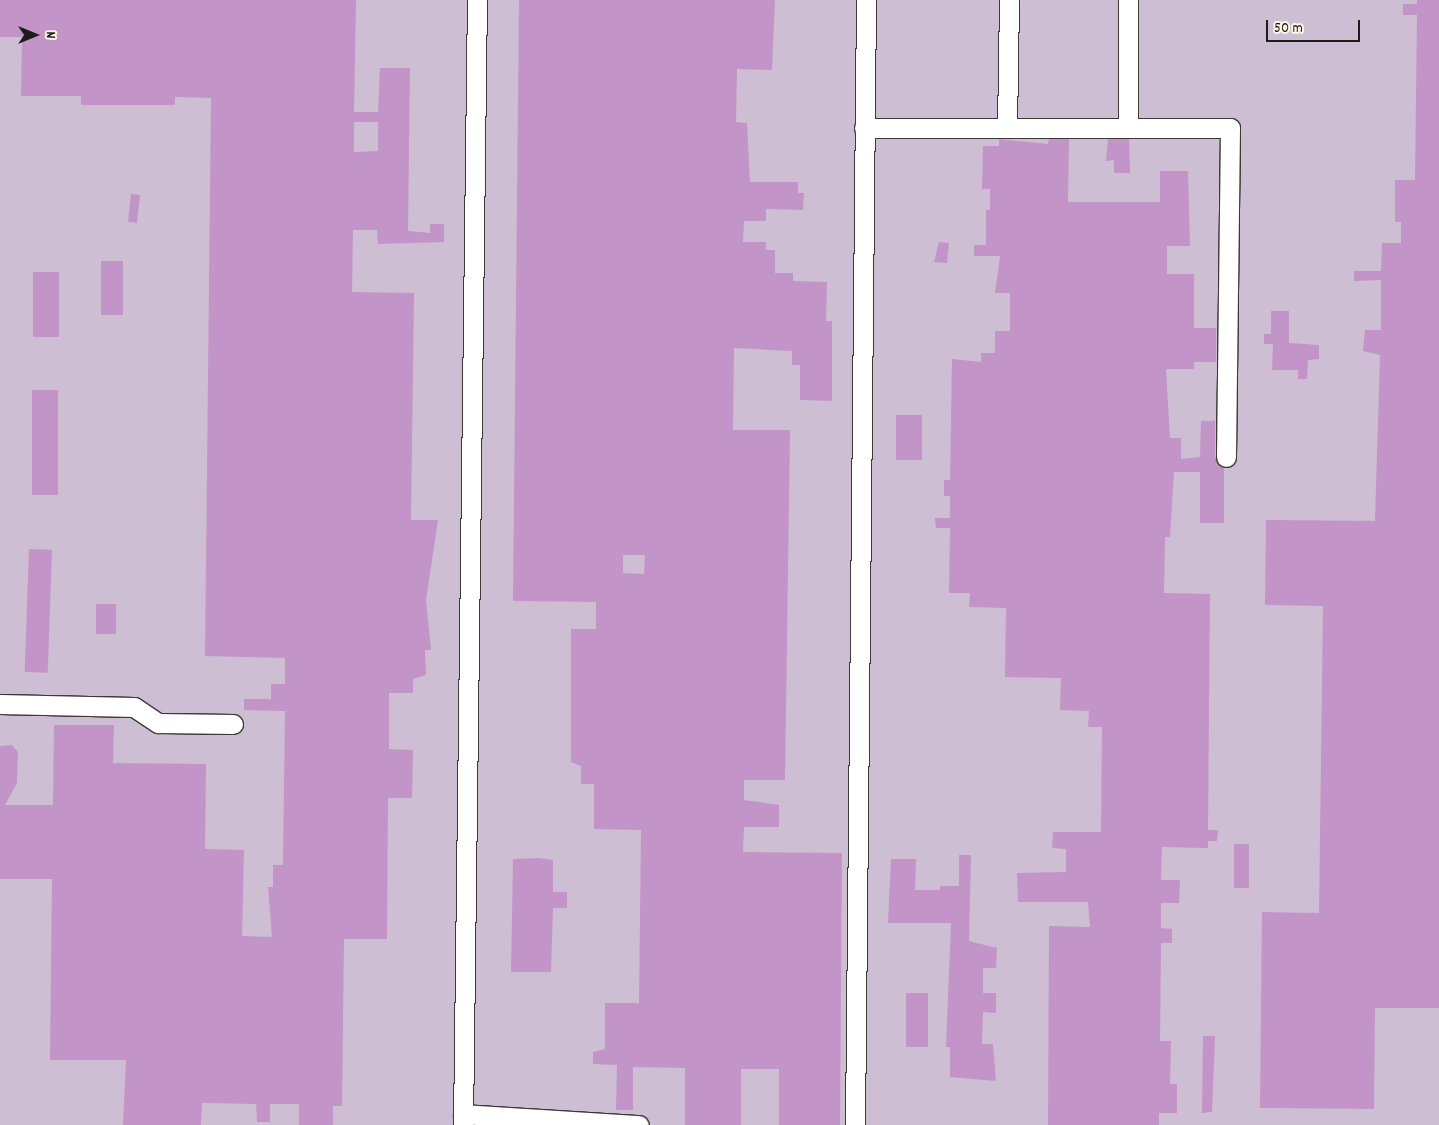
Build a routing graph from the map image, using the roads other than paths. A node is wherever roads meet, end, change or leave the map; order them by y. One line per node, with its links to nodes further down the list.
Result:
1 (478, 0): 11 (lane)
2 (866, 0): 5 (lane)
3 (1009, 0): 6 (lane)
4 (1128, 0): 7 (lane)
5 (864, 128): 6 (lane); 13 (lane)
6 (1007, 128): 7 (lane)
7 (1128, 128): 8 (lane)
8 (1226, 457)
9 (0, 704): 10 (lane)
10 (233, 724)
11 (463, 1120): 12 (lane)
12 (639, 1125)
13 (856, 1125)

